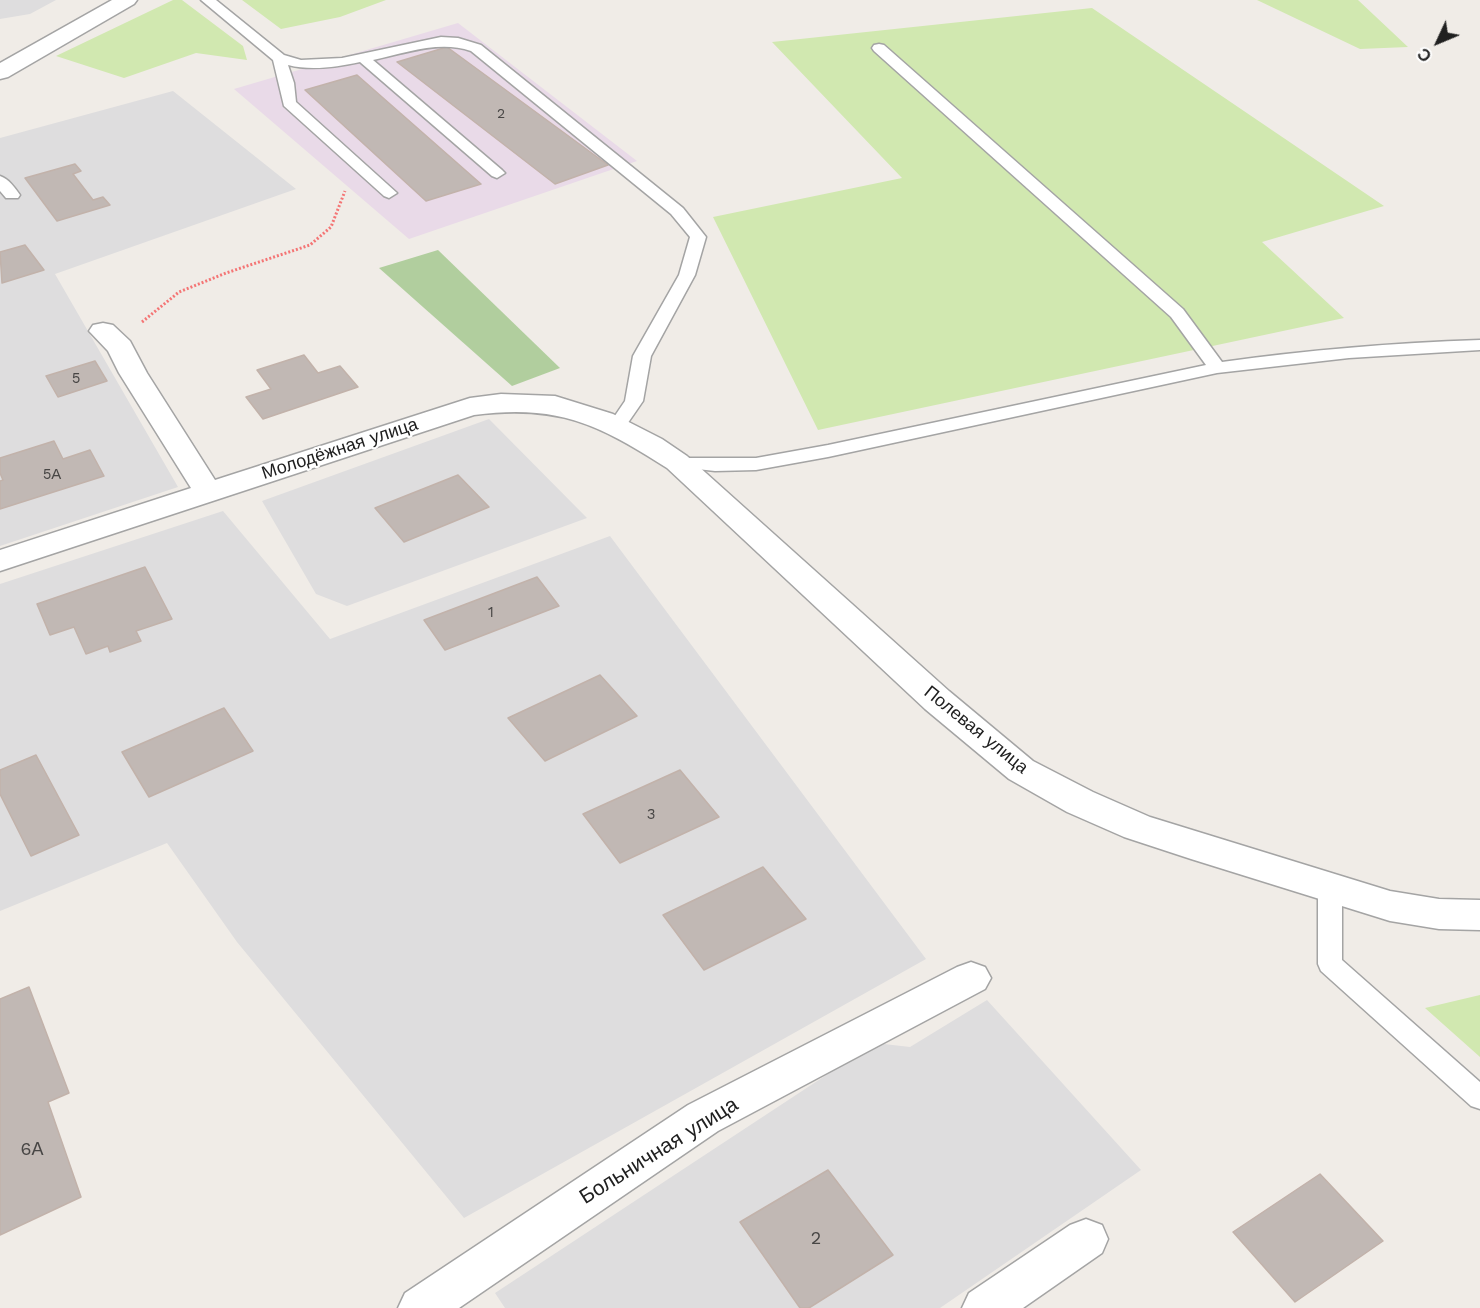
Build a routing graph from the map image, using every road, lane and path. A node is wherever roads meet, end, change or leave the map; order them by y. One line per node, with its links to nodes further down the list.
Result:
1 (127, 0): 6 (street)
2 (208, 0): 5 (lane)
3 (879, 48): 14 (lane)
4 (362, 57): 5 (lane); 8 (lane); 15 (lane)
5 (279, 58): 7 (lane)
6 (0, 72)
7 (363, 170): 10 (lane); 12 (path)
8 (497, 173)
9 (0, 180): 11 (lane)
10 (389, 193)
11 (12, 195)
12 (112, 339): 17 (street)
13 (1480, 345): 14 (lane)
14 (1217, 368): 16 (lane)
15 (617, 426): 16 (street, Молодёжная улица); 17 (street, Молодёжная улица)
16 (677, 462): 19 (street, Полевая улица)
17 (208, 492): 18 (street, Молодёжная улица)
18 (0, 561)
19 (1330, 888): 20 (street, Полевая улица); 22 (lane)
20 (1480, 915)
21 (971, 978): 24 (street, Больничная улица)
22 (1480, 1098)
23 (1086, 1239): 25 (street)
24 (421, 1308)
25 (985, 1308)

